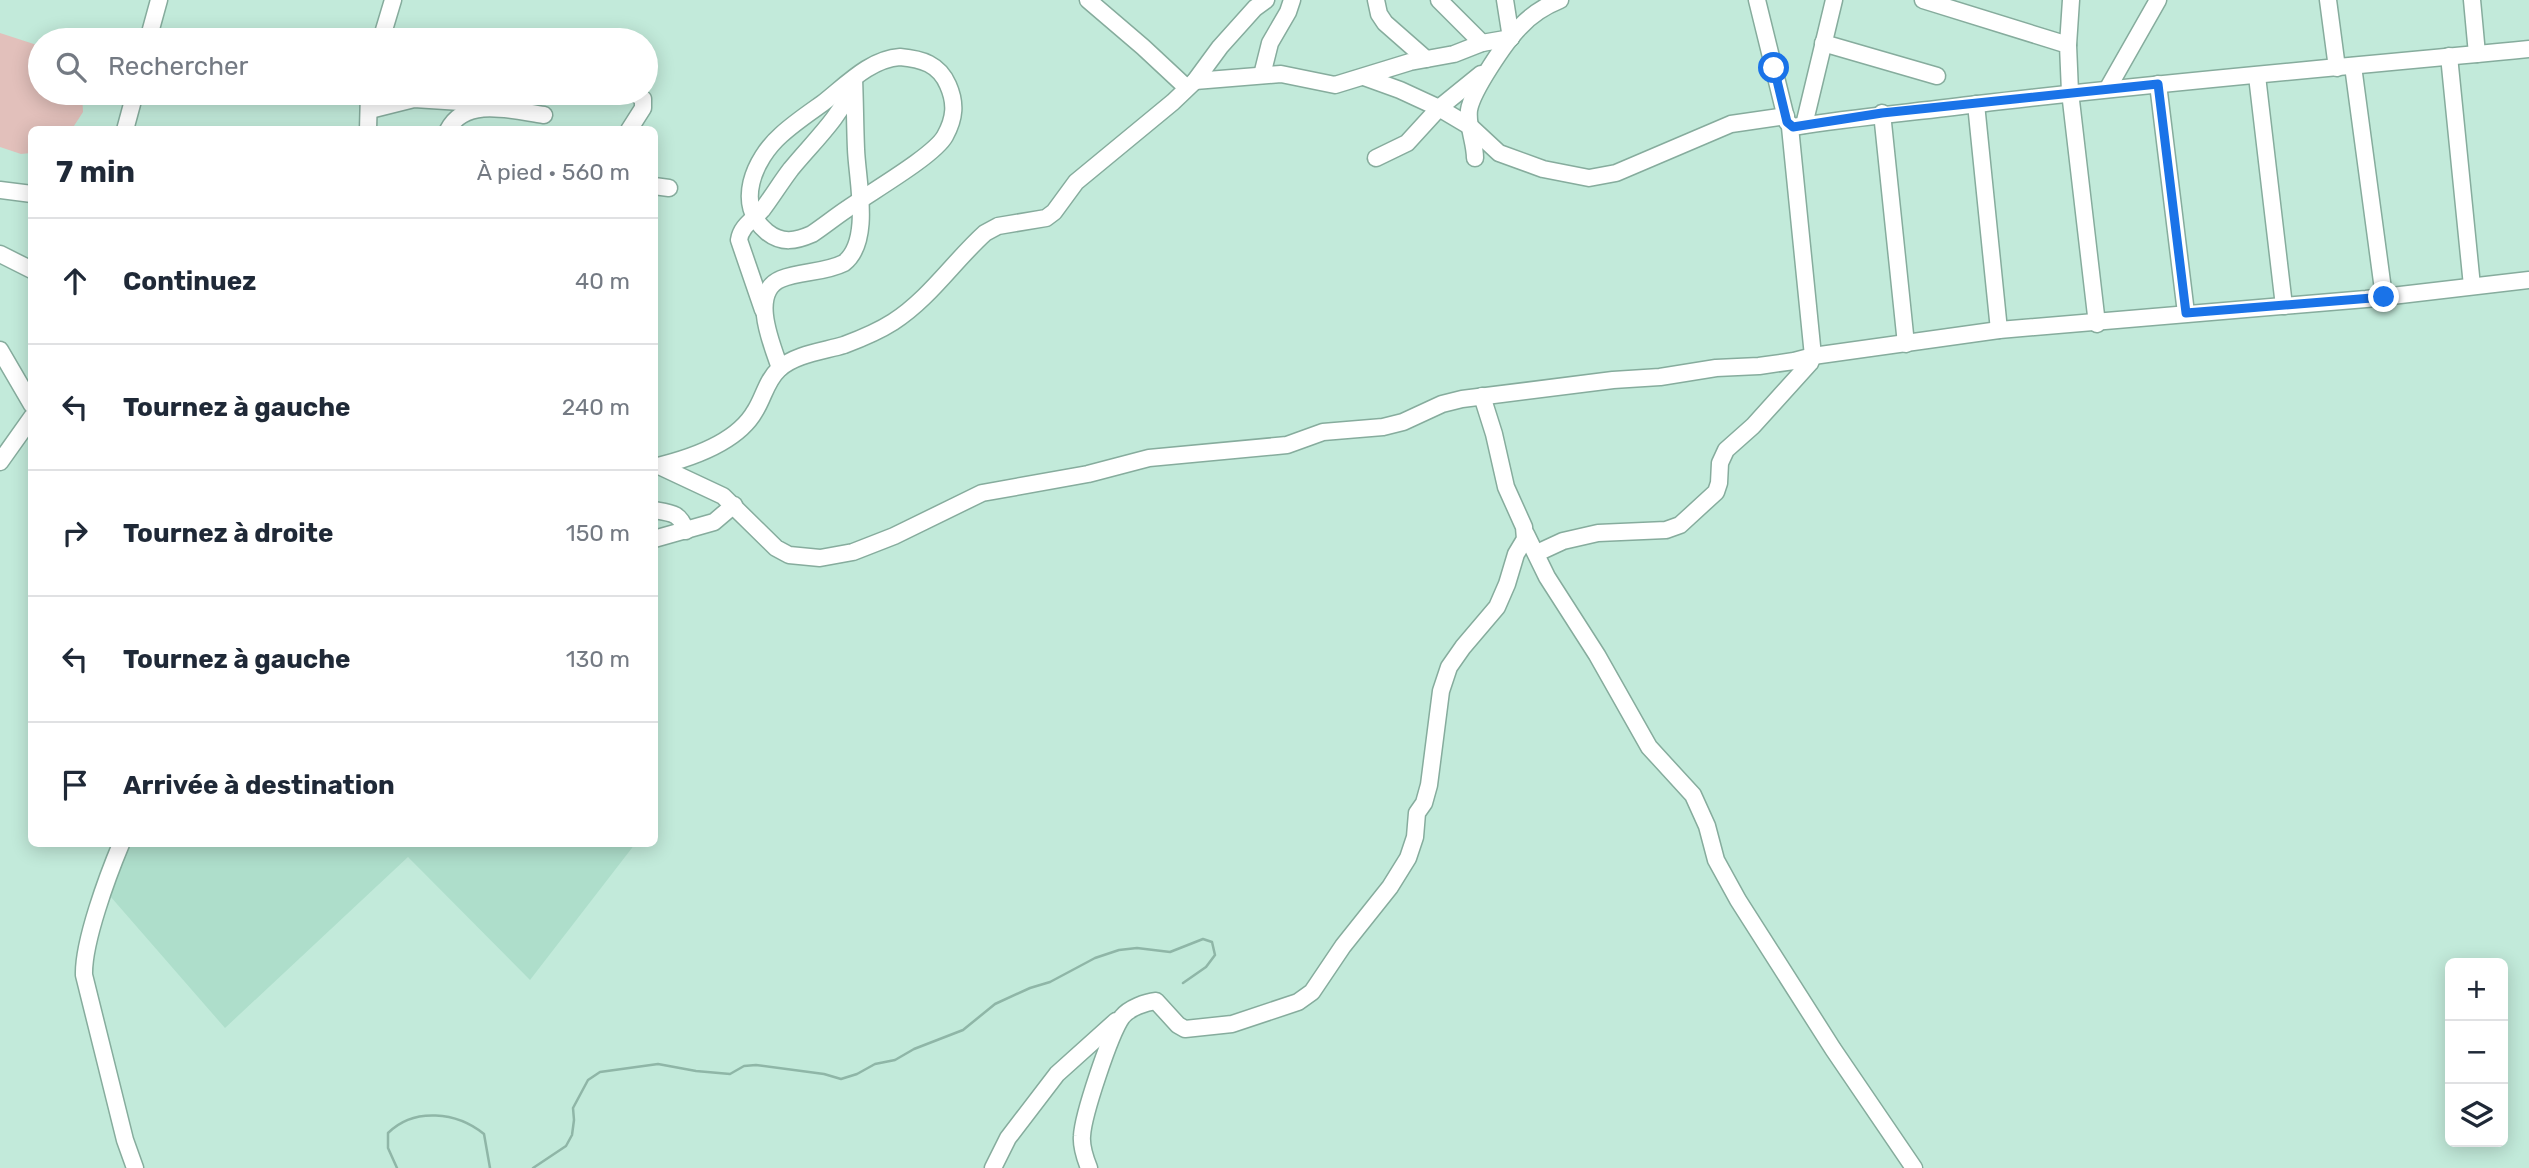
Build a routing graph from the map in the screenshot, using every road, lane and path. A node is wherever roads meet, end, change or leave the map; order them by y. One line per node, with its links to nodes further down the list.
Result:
1 (159, 0): 17 (street)
2 (393, 0): 18 (street)
3 (1087, 0): 34 (street)
4 (1266, 0): 34 (street)
5 (1292, 0): 29 (street)
6 (1376, 0): 27 (street)
7 (1439, 0): 20 (street)
8 (1505, 0): 19 (street)
9 (1560, 0): 19 (street)
10 (1757, 0): 48 (street)
11 (1834, 0): 21 (street)
12 (1923, 0): 22 (street)
13 (2071, 0): 22 (street)
14 (2158, 0): 36 (street)
15 (2328, 0): 28 (street)
16 (2472, 0): 24 (street)
17 (151, 28)
18 (384, 28)
19 (1511, 38): 20 (street); 26 (street)
20 (1482, 43): 27 (street)
21 (1823, 43): 30 (street); 48 (street)
22 (2068, 45): 37 (street)
23 (2529, 49): 24 (street)
24 (2477, 54): 25 (street)
25 (2449, 56): 28 (street); 64 (street)
26 (1498, 58): 43 (street); 54 (street)
27 (1426, 59): 32 (street)
28 (2345, 67): 31 (street); 65 (street)
29 (1262, 75): 32 (street); 34 (street)
30 (1937, 76)
31 (2257, 76): 35 (street); 66 (street)
32 (1364, 77): 43 (street)
33 (854, 79): 59 (street); 59 (street); 60 (street); 60 (street)
34 (1191, 84): 74 (street)
35 (2158, 84): 36 (street); 67 (street)
36 (2108, 88): 37 (street)
37 (2070, 92): 38 (street); 69 (street)
38 (1976, 104): 46 (street); 70 (street)
39 (132, 105): 45 (street)
40 (370, 105): 44 (street)
41 (390, 105): 44 (street)
42 (643, 105): 53 (street)
43 (1439, 107): 54 (street); 55 (street)
44 (370, 110): 51 (street)
45 (130, 111): 49 (street); 50 (street)
46 (1882, 113): 48 (street); 71 (street)
47 (544, 115): 52 (street)
48 (1793, 123): 54 (street); 73 (street)
49 (126, 126)
50 (134, 126)
51 (368, 126)
52 (450, 126)
53 (631, 126)
54 (1471, 127): 56 (street)
55 (1376, 158)
56 (1475, 158)
57 (0, 190): 58 (street)
58 (28, 194)
59 (861, 199): 60 (street); 68 (street)
60 (755, 218): 68 (street)
61 (0, 254): 62 (street)
62 (28, 268)
63 (2529, 280): 64 (street)
64 (2472, 286): 65 (street)
65 (2384, 297): 66 (street)
66 (2284, 306): 67 (street)
67 (2186, 313): 69 (street)
68 (765, 316): 74 (street)
69 (2097, 324): 70 (street)
70 (1999, 330): 71 (street)
71 (1906, 344): 73 (street)
72 (0, 350): 76 (street)
73 (1813, 356): 75 (street); 86 (street)
74 (780, 368): 79 (street)
75 (1482, 396): 81 (street); 84 (street)
76 (28, 398)
77 (28, 423): 78 (street)
78 (0, 462)
79 (658, 467)
80 (658, 467): 81 (street)
81 (733, 505): 83 (street)
82 (658, 511): 83 (street)
83 (686, 531): 85 (street)
84 (1526, 534): 86 (street); 88 (street)
85 (659, 537)
86 (1537, 553): 92 (street)
87 (120, 847): 89 (street)
88 (1123, 1015): 90 (street); 91 (street)
89 (135, 1168)
90 (993, 1168)
91 (1089, 1168)
92 (1914, 1168)

